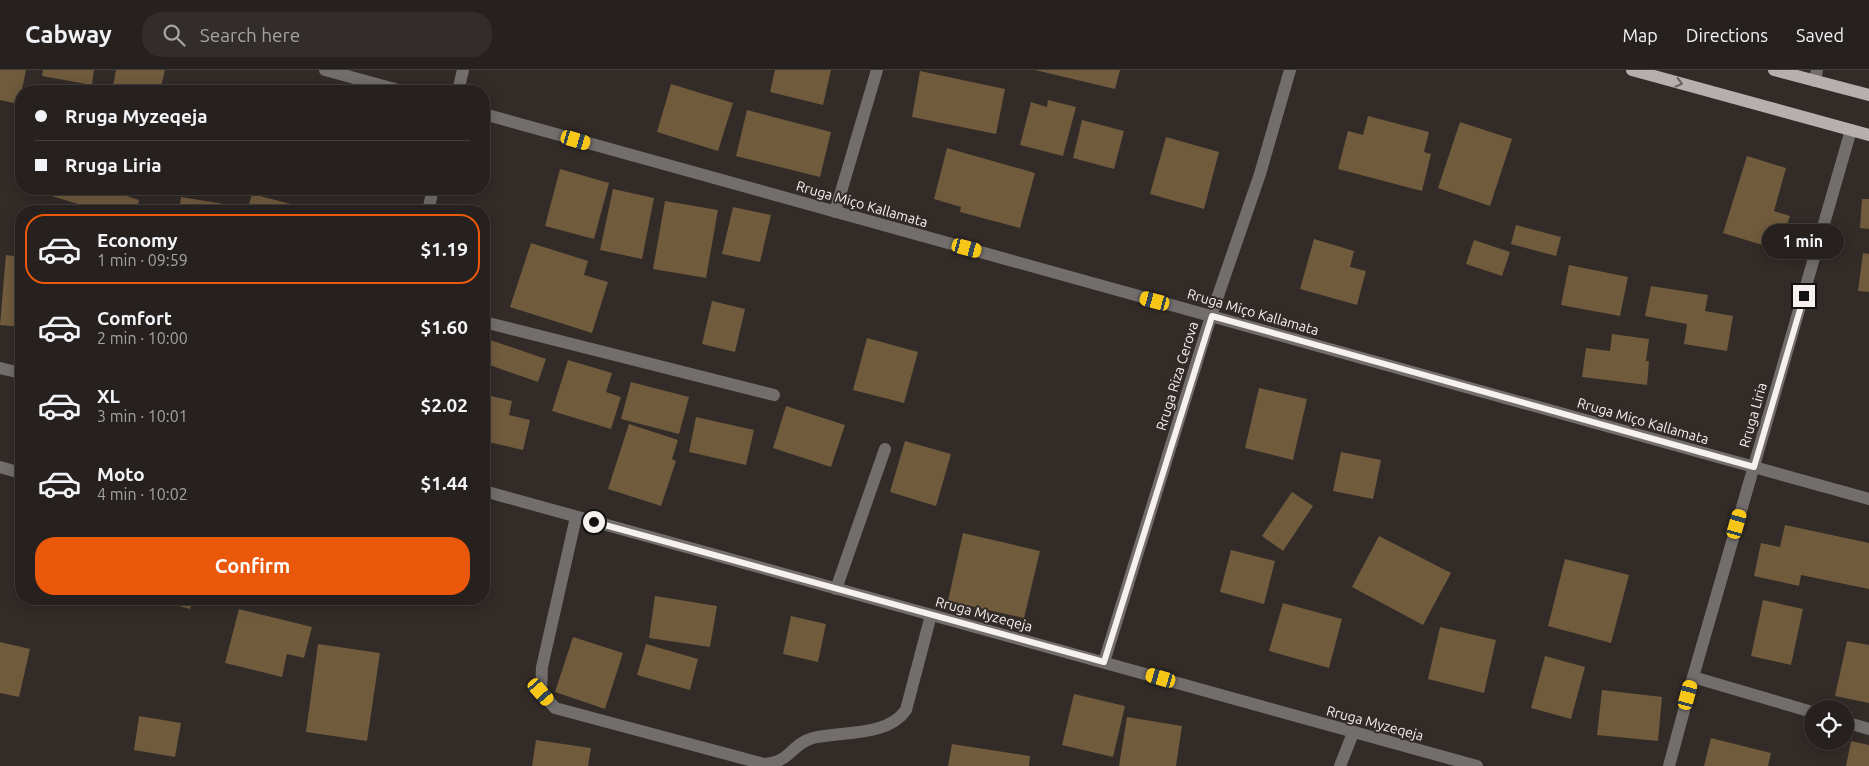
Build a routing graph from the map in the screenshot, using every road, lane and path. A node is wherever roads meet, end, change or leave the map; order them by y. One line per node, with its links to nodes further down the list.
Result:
1 (325, 70): 8 (street)
2 (463, 70): 9 (street)
3 (878, 70): 14 (street)
4 (1290, 70): 15 (street, Rruga Riza Cerova)
5 (1632, 70): 12 (main road, one-way to 12)
6 (1774, 70): 7 (main road)
7 (1816, 75): 10 (main road)
8 (380, 85)
9 (459, 85)
10 (1869, 95)
11 (490, 116): 14 (street, Rruga Miço Kallamata)
12 (1852, 130): 13 (main road); 22 (street, Rruga Liria)
13 (1869, 135)
14 (835, 212): 15 (street, Rruga Miço Kallamata)
15 (1212, 316): 22 (street, Rruga Miço Kallamata); 29 (street, Rruga Riza Cerova)
16 (490, 323): 19 (street)
17 (0, 368): 18 (street)
18 (15, 372)
19 (774, 394)
20 (885, 449): 27 (street)
21 (0, 467): 23 (street)
22 (1754, 467): 25 (street, Rruga Miço Kallamata); 30 (street, Rruga Liria)
23 (15, 471)
24 (490, 494): 26 (street, Rruga Myzeqeja)
25 (1869, 499)
26 (576, 517): 27 (street, Rruga Myzeqeja); 28 (street)
27 (836, 588): 28 (street, Rruga Myzeqeja)
28 (931, 615): 29 (street, Rruga Myzeqeja)
29 (1104, 662): 34 (street, Rruga Myzeqeja)
30 (1693, 677): 31 (street); 37 (street, Rruga Liria)
31 (1804, 710)
32 (1854, 725): 33 (street)
33 (1869, 729)
34 (1353, 733): 35 (street); 36 (street, Rruga Myzeqeja)
35 (1340, 766)
36 (1477, 766)
37 (1669, 766)

